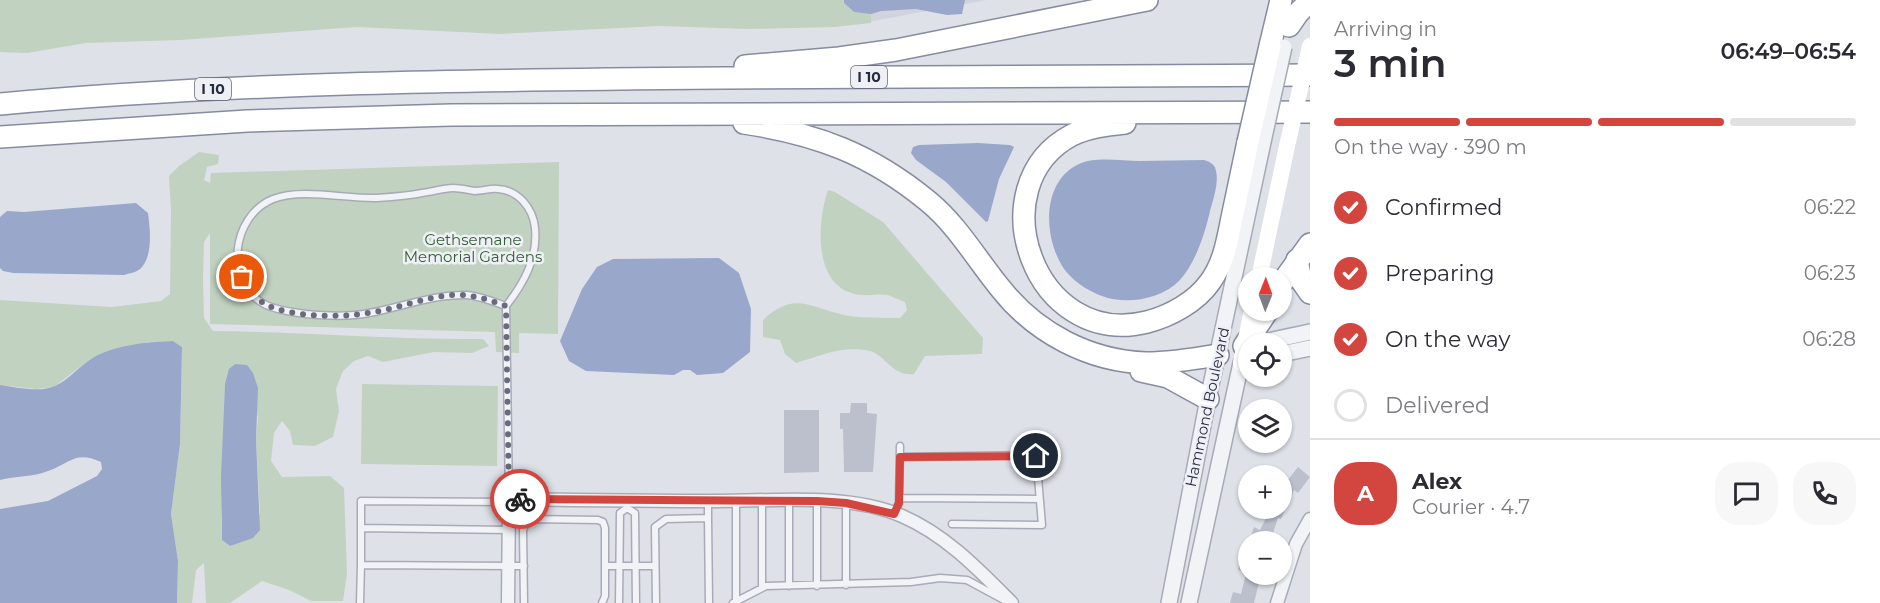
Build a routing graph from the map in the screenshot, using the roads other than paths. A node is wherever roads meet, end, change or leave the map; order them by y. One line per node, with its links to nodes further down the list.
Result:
1 (1147, 0): 8 (highway)
2 (1281, 0): 5 (highway)
3 (1304, 4): 4 (highway)
4 (1289, 27): 5 (street)
5 (1277, 46): 14 (highway, bridge)
6 (1310, 46): 16 (main road, bridge)
7 (1310, 75): 8 (highway, I 10)
8 (632, 79): 9 (highway, I 10)
9 (0, 104)
10 (1223, 112): 11 (highway, I 10); 12 (highway, I 10); 14 (highway)
11 (1310, 112)
12 (609, 113): 13 (highway, I 10); 22 (highway)
13 (0, 137)
14 (1256, 142): 26 (street, Hammond Boulevard)
15 (1303, 252): 17 (highway); 18 (highway)
16 (1261, 267)
17 (1292, 268)
18 (1310, 293)
19 (506, 306): 19 (lane); 35 (lane)
20 (1310, 332): 21 (street)
21 (1292, 338)
22 (1071, 345): 26 (highway); 28 (highway)
23 (1310, 348): 24 (street)
24 (1292, 352)
25 (1238, 353): 26 (street)
26 (1218, 355): 28 (street, Hammond Boulevard)
27 (1239, 387): 71 (street, Hammond Boulevard)
28 (1208, 399): 70 (street, Hammond Boulevard)
29 (1035, 442): 31 (lane)
30 (900, 446): 32 (lane)
31 (1036, 456): 32 (lane); 34 (lane)
32 (900, 457): 33 (lane)
33 (899, 498): 34 (lane); 43 (lane)
34 (1040, 499): 46 (lane)
35 (509, 500): 42 (street); 47 (lane); 48 (street)
36 (708, 501): 37 (street); 42 (street); 44 (lane)
37 (736, 501): 38 (street); 60 (lane)
38 (762, 501): 39 (street); 59 (lane)
39 (789, 501): 40 (street); 57 (lane)
40 (817, 501): 41 (street); 58 (lane)
41 (846, 503): 43 (street); 56 (lane)
42 (627, 504): 53 (lane); 54 (lane)
43 (894, 514): 69 (street)
44 (708, 518): 55 (lane); 68 (lane)
45 (1310, 519): 72 (street)
46 (952, 525)
47 (361, 528): 48 (lane); 49 (lane)
48 (509, 530): 50 (street)
49 (361, 566): 50 (lane); 61 (lane)
50 (508, 566): 51 (lane); 62 (street)
51 (524, 566): 52 (lane); 63 (lane)
52 (605, 566): 53 (lane); 64 (lane)
53 (620, 566): 54 (lane); 65 (lane)
54 (636, 566): 55 (lane); 66 (lane)
55 (655, 566): 67 (lane)
56 (846, 585): 58 (lane); 69 (lane)
57 (789, 586): 58 (lane); 59 (lane)
58 (817, 586)
59 (762, 587): 60 (lane)
60 (734, 602)
61 (360, 603)
62 (508, 603)
63 (524, 603)
64 (602, 603)
65 (619, 603)
66 (636, 603)
67 (656, 603)
68 (709, 603)
69 (1011, 603)
70 (1169, 603)
71 (1189, 603)
72 (1277, 603)

